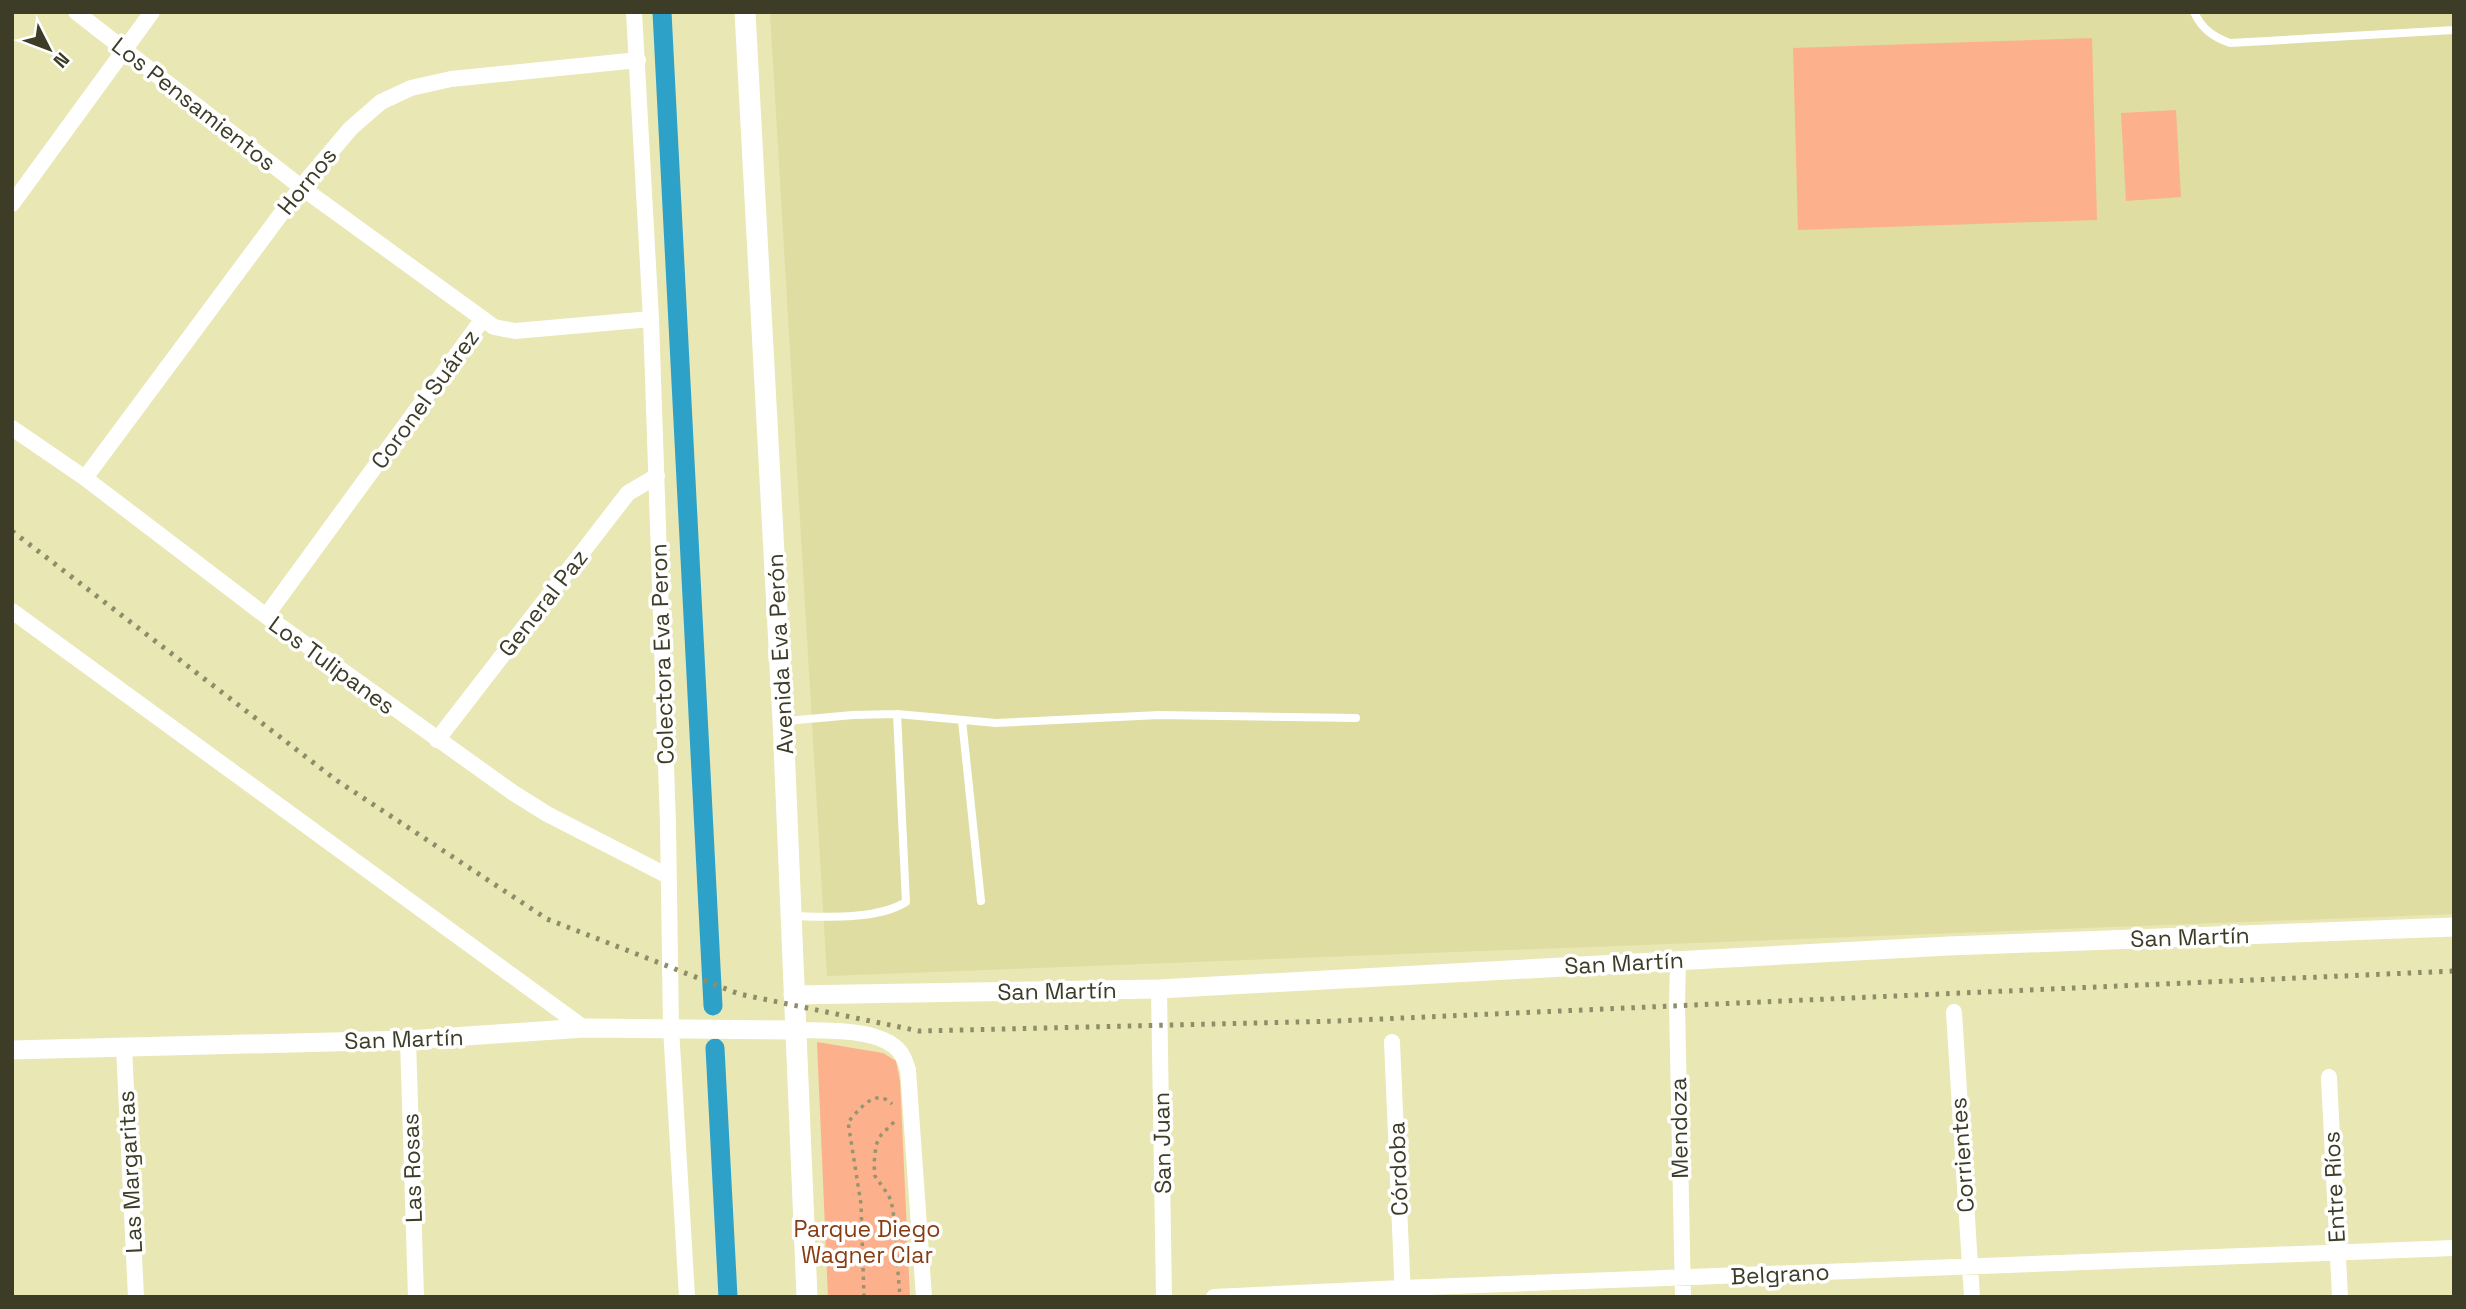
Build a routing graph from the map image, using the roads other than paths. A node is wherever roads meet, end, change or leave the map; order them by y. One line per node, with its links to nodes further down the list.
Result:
1 (76, 12): 7 (street, Los Pensamientos)
2 (152, 12): 7 (street)
3 (634, 12): 8 (street, Colectora Eva Peron)
4 (745, 12): 21 (main road, Avenida Eva Perón)
5 (2194, 12): 6 (lane)
6 (2454, 30)
7 (124, 50): 9 (street, Los Pensamientos); 10 (street)
8 (638, 60): 9 (street, Hornos); 11 (street, Colectora Eva Peron)
9 (301, 187): 12 (street, Los Pensamientos); 15 (street, Hornos)
10 (12, 204)
11 (651, 319): 12 (street, Coronel Suárez); 14 (street, Colectora Eva Peron)
12 (482, 320): 17 (street, Coronel Suárez)
13 (12, 428): 15 (street, Los Tulipanes)
14 (657, 476): 22 (street, General Paz); 23 (street, Colectora Eva Peron)
15 (85, 478): 17 (street, Los Tulipanes)
16 (12, 611): 31 (street)
17 (266, 617): 22 (street, Los Tulipanes)
18 (897, 714): 20 (lane); 21 (lane); 25 (lane)
19 (1356, 718): 20 (lane)
20 (962, 720): 24 (lane)
21 (783, 722): 25 (main road, Avenida Eva Perón)
22 (437, 740): 23 (street, Los Tulipanes)
23 (668, 876): 32 (street, Colectora Eva Peron)
24 (981, 901)
25 (792, 916): 29 (main road, Avenida Eva Perón)
26 (2454, 927): 27 (street, San Martín)
27 (1678, 960): 28 (street, San Martín); 42 (street, Mendoza)
28 (1159, 989): 29 (street, San Martín); 49 (street, San Juan)
29 (793, 995): 33 (main road, Avenida Eva Perón)
30 (1954, 1012): 41 (street, Corrientes)
31 (584, 1028): 32 (street, San Martín); 34 (street, San Martín)
32 (671, 1028): 33 (street, San Martín); 46 (street, Colectora Eva Peron)
33 (795, 1030): 47 (main road, Avenida Eva Perón); 48 (street)
34 (408, 1040): 36 (street, San Martín); 45 (street, Las Rosas)
35 (1392, 1042): 43 (street, Córdoba)
36 (124, 1047): 37 (street, San Martín); 44 (street, Las Margaritas)
37 (12, 1050)
38 (2329, 1077): 40 (street, Entre Ríos)
39 (2454, 1248): 40 (street, Belgrano)
40 (2337, 1254): 41 (street, Belgrano); 53 (street, Entre Ríos)
41 (1969, 1266): 42 (street, Belgrano); 52 (street, Corrientes)
42 (1682, 1278): 43 (street, Belgrano); 51 (street, Mendoza)
43 (1402, 1292): 50 (street, Belgrano)
44 (136, 1297)
45 (416, 1297)
46 (687, 1297)
47 (807, 1297)
48 (924, 1297)
49 (1164, 1297)
50 (1214, 1297)
51 (1683, 1297)
52 (1972, 1297)
53 (2340, 1297)

